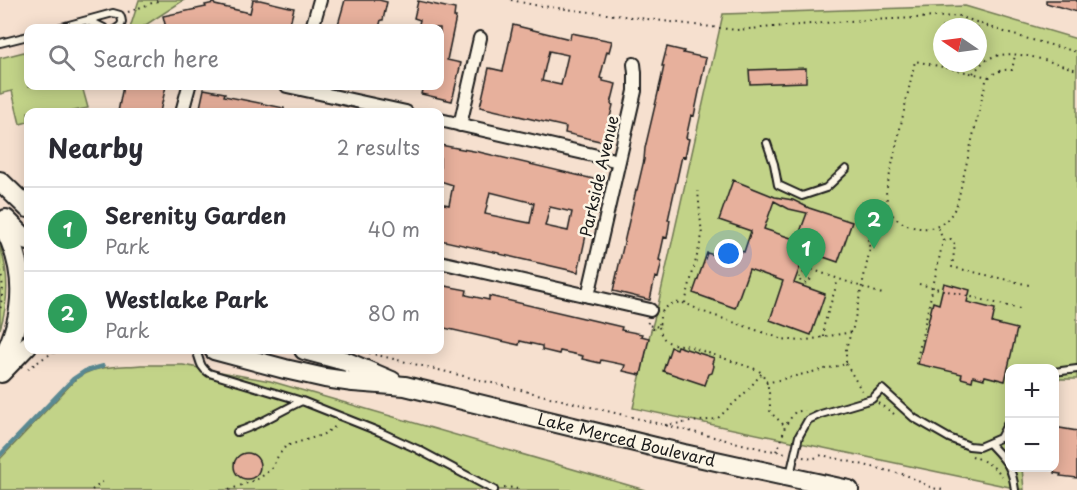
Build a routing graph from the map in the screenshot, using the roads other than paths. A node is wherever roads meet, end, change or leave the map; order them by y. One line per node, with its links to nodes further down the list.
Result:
1 (320, 0): 6 (street)
2 (85, 22): 3 (lane); 4 (lane); 5 (lane)
3 (76, 24)
4 (95, 24)
5 (122, 24)
6 (313, 24)
7 (24, 37): 9 (lane)
8 (480, 38): 16 (street)
9 (0, 43)
10 (634, 64): 18 (street, Parkside Avenue)
11 (188, 90): 13 (street)
12 (312, 90): 14 (street)
13 (183, 108)
14 (389, 108)
15 (444, 121): 16 (street)
16 (460, 125): 18 (street)
17 (767, 143): 19 (lane)
18 (619, 161): 26 (street, Parkside Avenue)
19 (846, 169)
20 (0, 181): 21 (main road)
21 (24, 204)
22 (0, 213): 24 (main road)
23 (0, 221): 32 (main road)
24 (24, 237)
25 (444, 263): 26 (street)
26 (588, 296): 27 (street)
27 (650, 310)
28 (24, 349): 35 (main road)
29 (197, 354): 37 (lane)
30 (229, 354): 36 (main road, Lake Merced Boulevard)
31 (318, 354): 36 (main road, Lake Merced Boulevard)
32 (0, 363)
33 (1077, 369): 34 (lane)
34 (1059, 371)
35 (0, 374)
36 (405, 387): 41 (main road, Lake Merced Boulevard)
37 (302, 401): 39 (lane); 42 (lane)
38 (1005, 428): 40 (lane)
39 (237, 432)
40 (990, 444): 41 (lane); 44 (lane)
41 (789, 478): 43 (main road, Lake Merced Boulevard)
42 (494, 490)
43 (849, 490)
44 (1015, 490)

